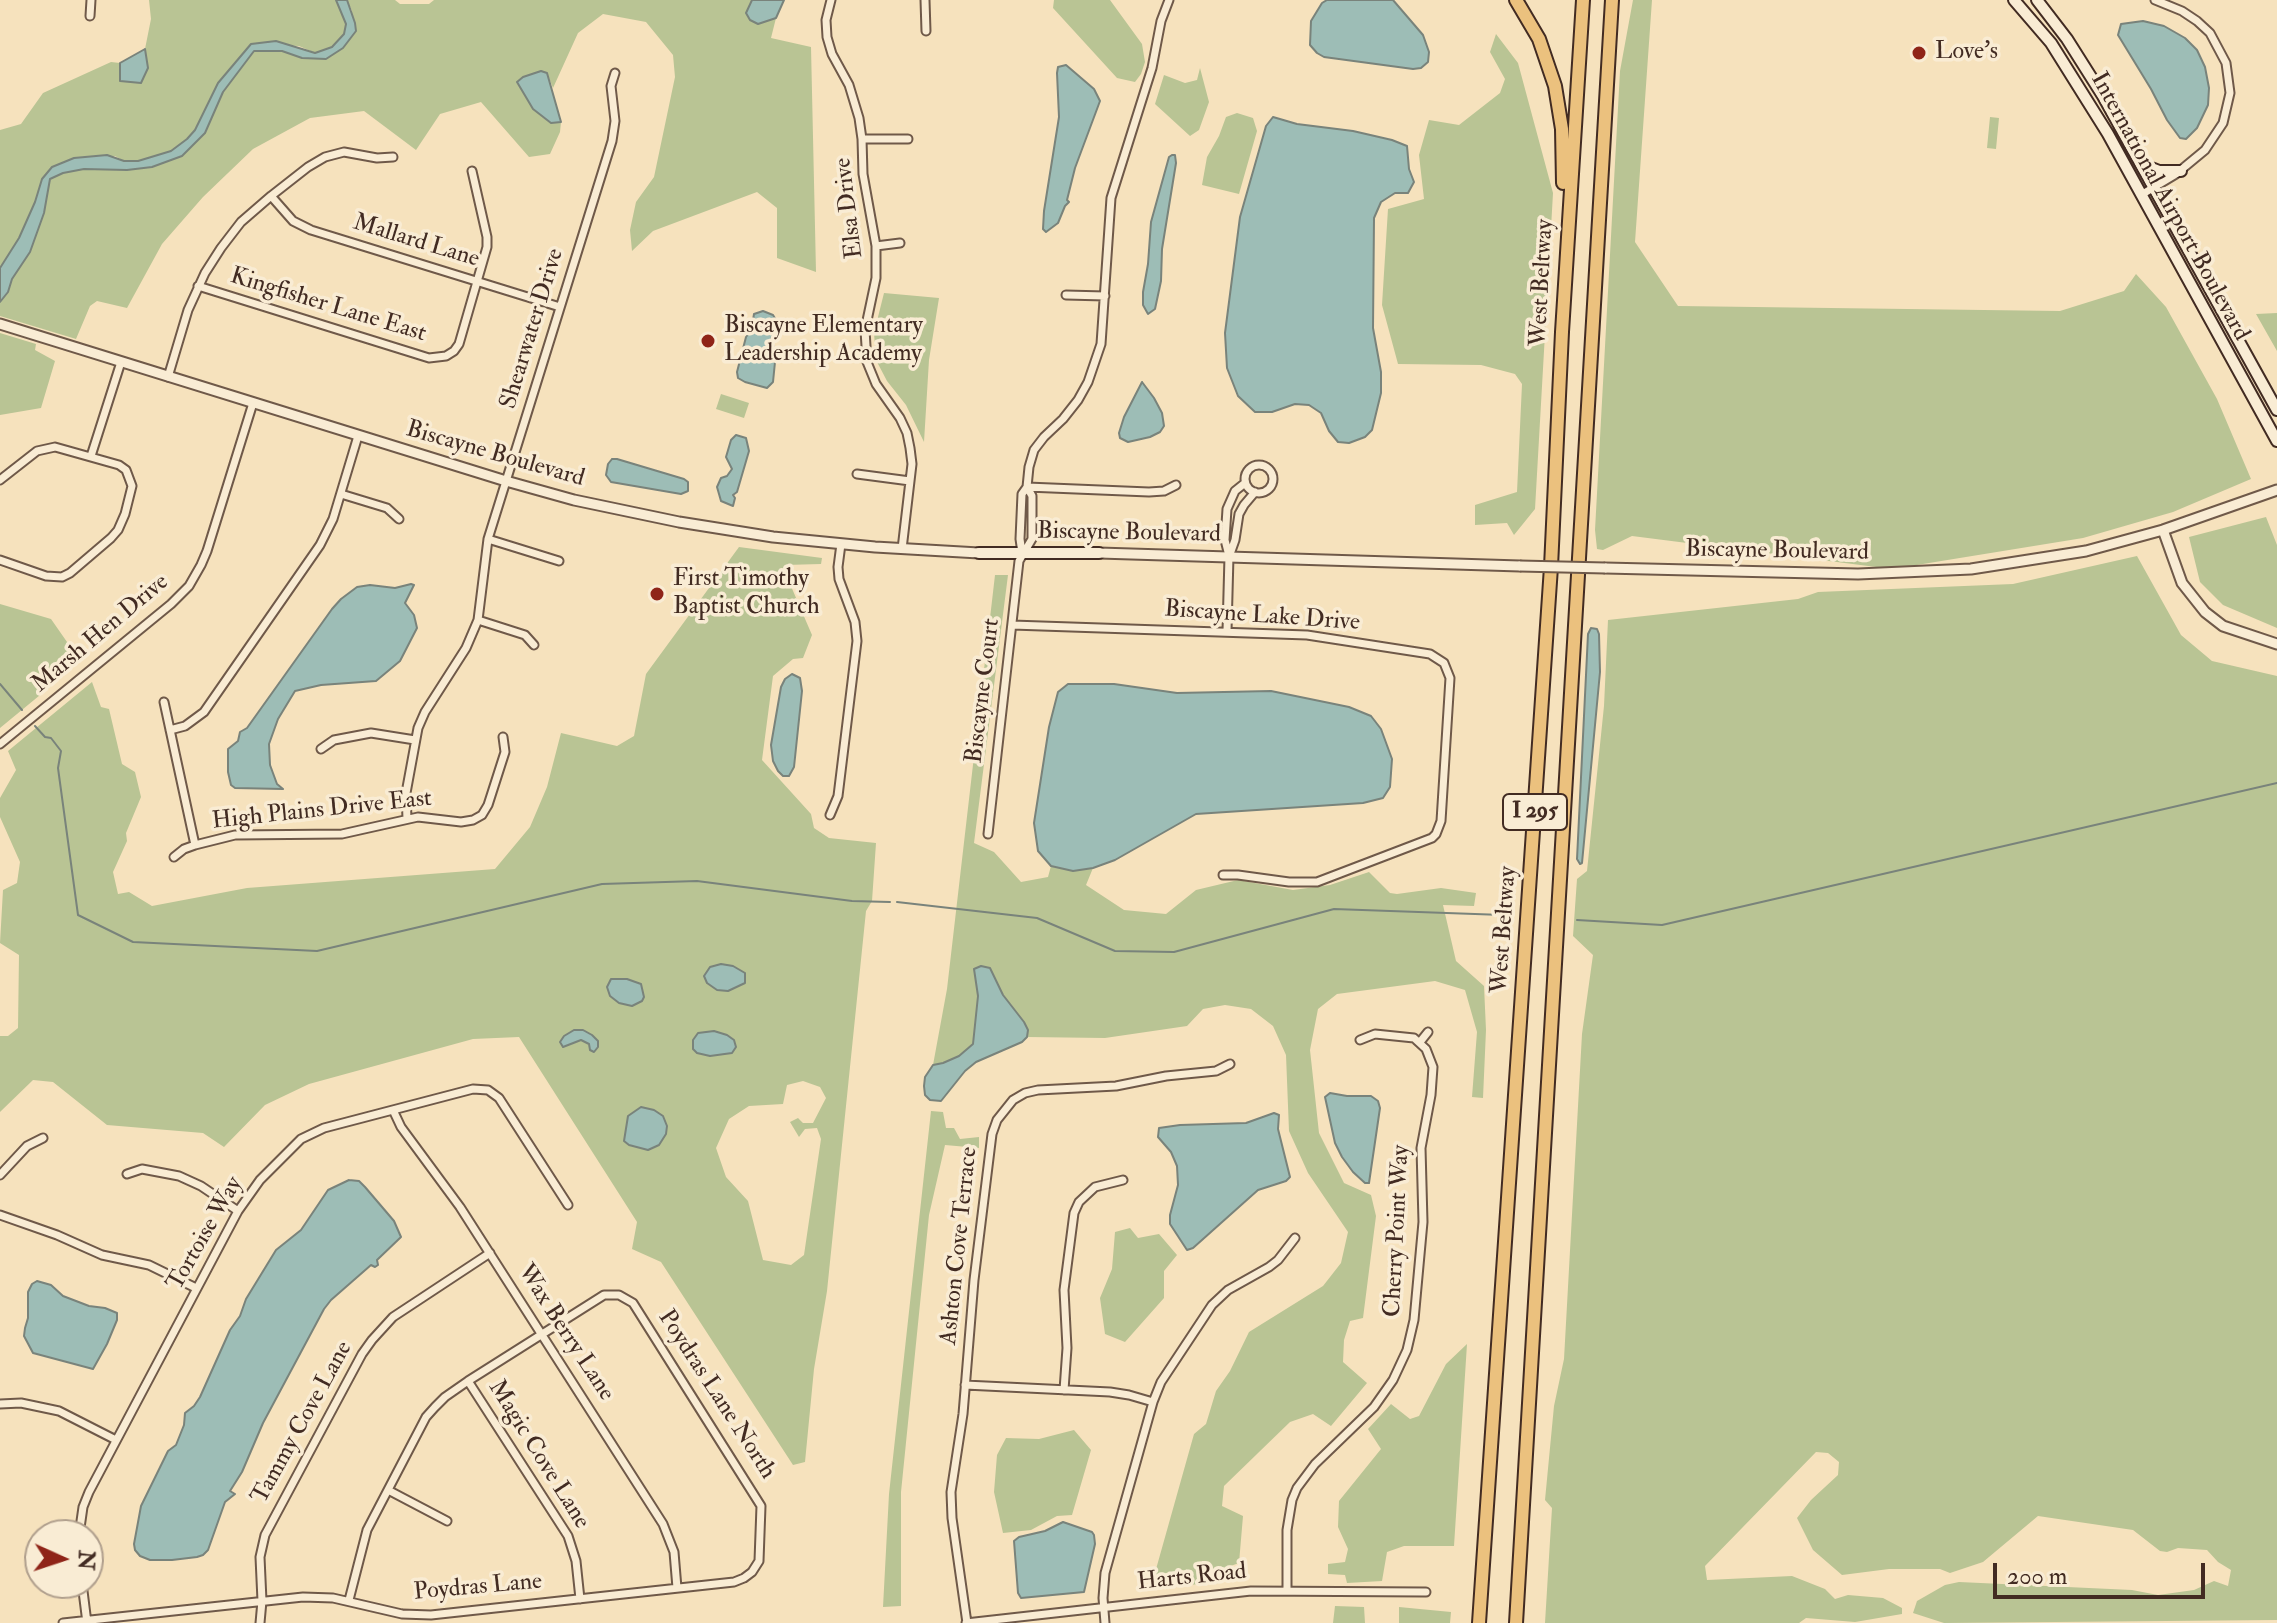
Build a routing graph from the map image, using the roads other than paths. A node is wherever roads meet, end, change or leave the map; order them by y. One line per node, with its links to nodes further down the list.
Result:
1 (91, 0): 11 (street)
2 (831, 0): 14 (street, Elsa Drive)
3 (925, 0): 12 (street)
4 (1516, 0): 31 (highway)
5 (1583, 0): 31 (highway, West Beltway / I 295)
6 (1615, 0): 117 (highway, I 295)
7 (2014, 0): 21 (main road, International Airport Boulevard)
8 (2037, 0): 17 (main road, International Airport Boulevard)
9 (2155, 0): 19 (street)
10 (1166, 2): 28 (street, Biscayne Court)
11 (90, 16)
12 (926, 31)
13 (615, 73): 29 (street, Shearwater Drive)
14 (862, 139): 15 (street); 24 (street, Elsa Drive)
15 (908, 139)
16 (393, 157): 22 (street)
17 (2141, 164): 19 (main road); 20 (main road, International Airport Boulevard)
18 (472, 171): 25 (street)
19 (2181, 171): 20 (street)
20 (2154, 188): 21 (street); 35 (main road, International Airport Boulevard)
21 (2141, 195): 37 (main road, International Airport Boulevard)
22 (271, 196): 25 (street, Mallard Lane); 26 (street)
23 (900, 243): 24 (street)
24 (876, 246): 42 (street, Elsa Drive)
25 (477, 282): 26 (street, Kingfisher Lane East); 29 (street, Mallard Lane)
26 (198, 286): 33 (street)
27 (1066, 295): 28 (street)
28 (1105, 296): 45 (street, Biscayne Court)
29 (560, 307): 41 (street, Shearwater Drive)
30 (0, 324): 32 (street, Biscayne Boulevard)
31 (1562, 332): 116 (highway, West Beltway / I 295)
32 (121, 362): 33 (street, Biscayne Boulevard); 38 (street)
33 (168, 377): 34 (street, Biscayne Boulevard)
34 (253, 403): 36 (street, Biscayne Boulevard); 69 (street, Marsh Hen Drive)
35 (2277, 410)
36 (358, 436): 41 (street, Biscayne Boulevard); 48 (street)
37 (2277, 441)
38 (91, 456): 40 (street); 58 (street)
39 (857, 474): 42 (street)
40 (0, 480)
41 (506, 481): 51 (street, Shearwater Drive); 52 (street, Biscayne Boulevard)
42 (910, 481): 53 (street, Elsa Drive)
43 (1245, 483): 47 (street); 47 (street); 57 (street)
44 (1176, 485): 45 (street)
45 (1027, 487): 55 (street, Biscayne Court)
46 (2277, 490): 50 (street, Biscayne Boulevard)
47 (1255, 492): 57 (street)
48 (341, 494): 49 (street); 66 (street)
49 (399, 519)
50 (2163, 530): 57 (street, Biscayne Boulevard, bridge); 63 (street)
51 (488, 539): 59 (street); 60 (street, Shearwater Drive)
52 (841, 544): 53 (street, Biscayne Boulevard); 71 (street)
53 (902, 549): 54 (street, Biscayne Boulevard)
54 (979, 553): 55 (main road, Biscayne Boulevard)
55 (1022, 553): 56 (main road, Biscayne Boulevard); 61 (street, Biscayne Court)
56 (1099, 553): 57 (street, Biscayne Boulevard)
57 (1229, 556): 62 (street)
58 (0, 560)
59 (559, 561)
60 (478, 620): 64 (street); 68 (street, Shearwater Drive)
61 (1012, 625): 62 (street, Biscayne Lake Drive); 73 (street, Biscayne Court)
62 (1227, 631): 76 (street, Biscayne Lake Drive)
63 (2277, 644)
64 (534, 645)
65 (164, 702): 66 (street)
66 (170, 730): 74 (street)
67 (503, 737): 72 (street, High Plains Drive East)
68 (415, 740): 70 (street); 72 (street, Shearwater Drive)
69 (0, 744)
70 (321, 749)
71 (830, 815)
72 (407, 819): 74 (street, High Plains Drive East)
73 (988, 834)
74 (195, 845): 75 (street, High Plains Drive East)
75 (174, 857)
76 (1223, 875)
77 (1428, 1032): 79 (street)
78 (1360, 1040): 79 (street)
79 (1420, 1042): 104 (street, Cherry Point Way)
80 (1230, 1064): 94 (street, Ashton Cove Terrace)
81 (393, 1110): 86 (street, Tortoise Way); 87 (street, Tortoise Way); 90 (street, Wax Berry Lane)
82 (43, 1138): 84 (street)
83 (127, 1174): 87 (street)
84 (0, 1175)
85 (1123, 1180): 95 (street)
86 (568, 1205)
87 (238, 1211): 91 (street, Tortoise Way)
88 (0, 1215): 91 (street)
89 (1295, 1238): 96 (street)
90 (490, 1253): 92 (street, Wax Berry Lane); 109 (street, Tammy Cove Lane)
91 (196, 1288): 98 (street, Tortoise Way)
92 (542, 1334): 93 (street); 102 (street, Poydras Lane North); 103 (street, Wax Berry Lane)
93 (468, 1381): 99 (street); 107 (street, Magic Cove Lane)
94 (965, 1385): 95 (street); 114 (street, Ashton Cove Terrace)
95 (1064, 1390): 96 (street)
96 (1153, 1402): 110 (street)
97 (0, 1404): 98 (street)
98 (116, 1440): 100 (street, Tortoise Way)
99 (388, 1490): 101 (street); 108 (street)
100 (81, 1519)
101 (447, 1521)
102 (752, 1572): 103 (street, Poydras Lane)
103 (677, 1588): 107 (street, Poydras Lane)
104 (1287, 1590): 105 (street, Harts Road); 110 (street, Harts Road)
105 (1426, 1592)
106 (84, 1599): 111 (street)
107 (580, 1599): 108 (street, Poydras Lane)
108 (349, 1600): 109 (street, Poydras Lane)
109 (262, 1601): 111 (street, Poydras Lane); 113 (street, Tammy Cove Lane)
110 (1104, 1608): 114 (street, Harts Road); 115 (street)
111 (87, 1622): 112 (street, Poydras Lane)
112 (63, 1623)
113 (260, 1623)
114 (966, 1623)
115 (1105, 1623)
116 (1479, 1623)
117 (1516, 1623)

